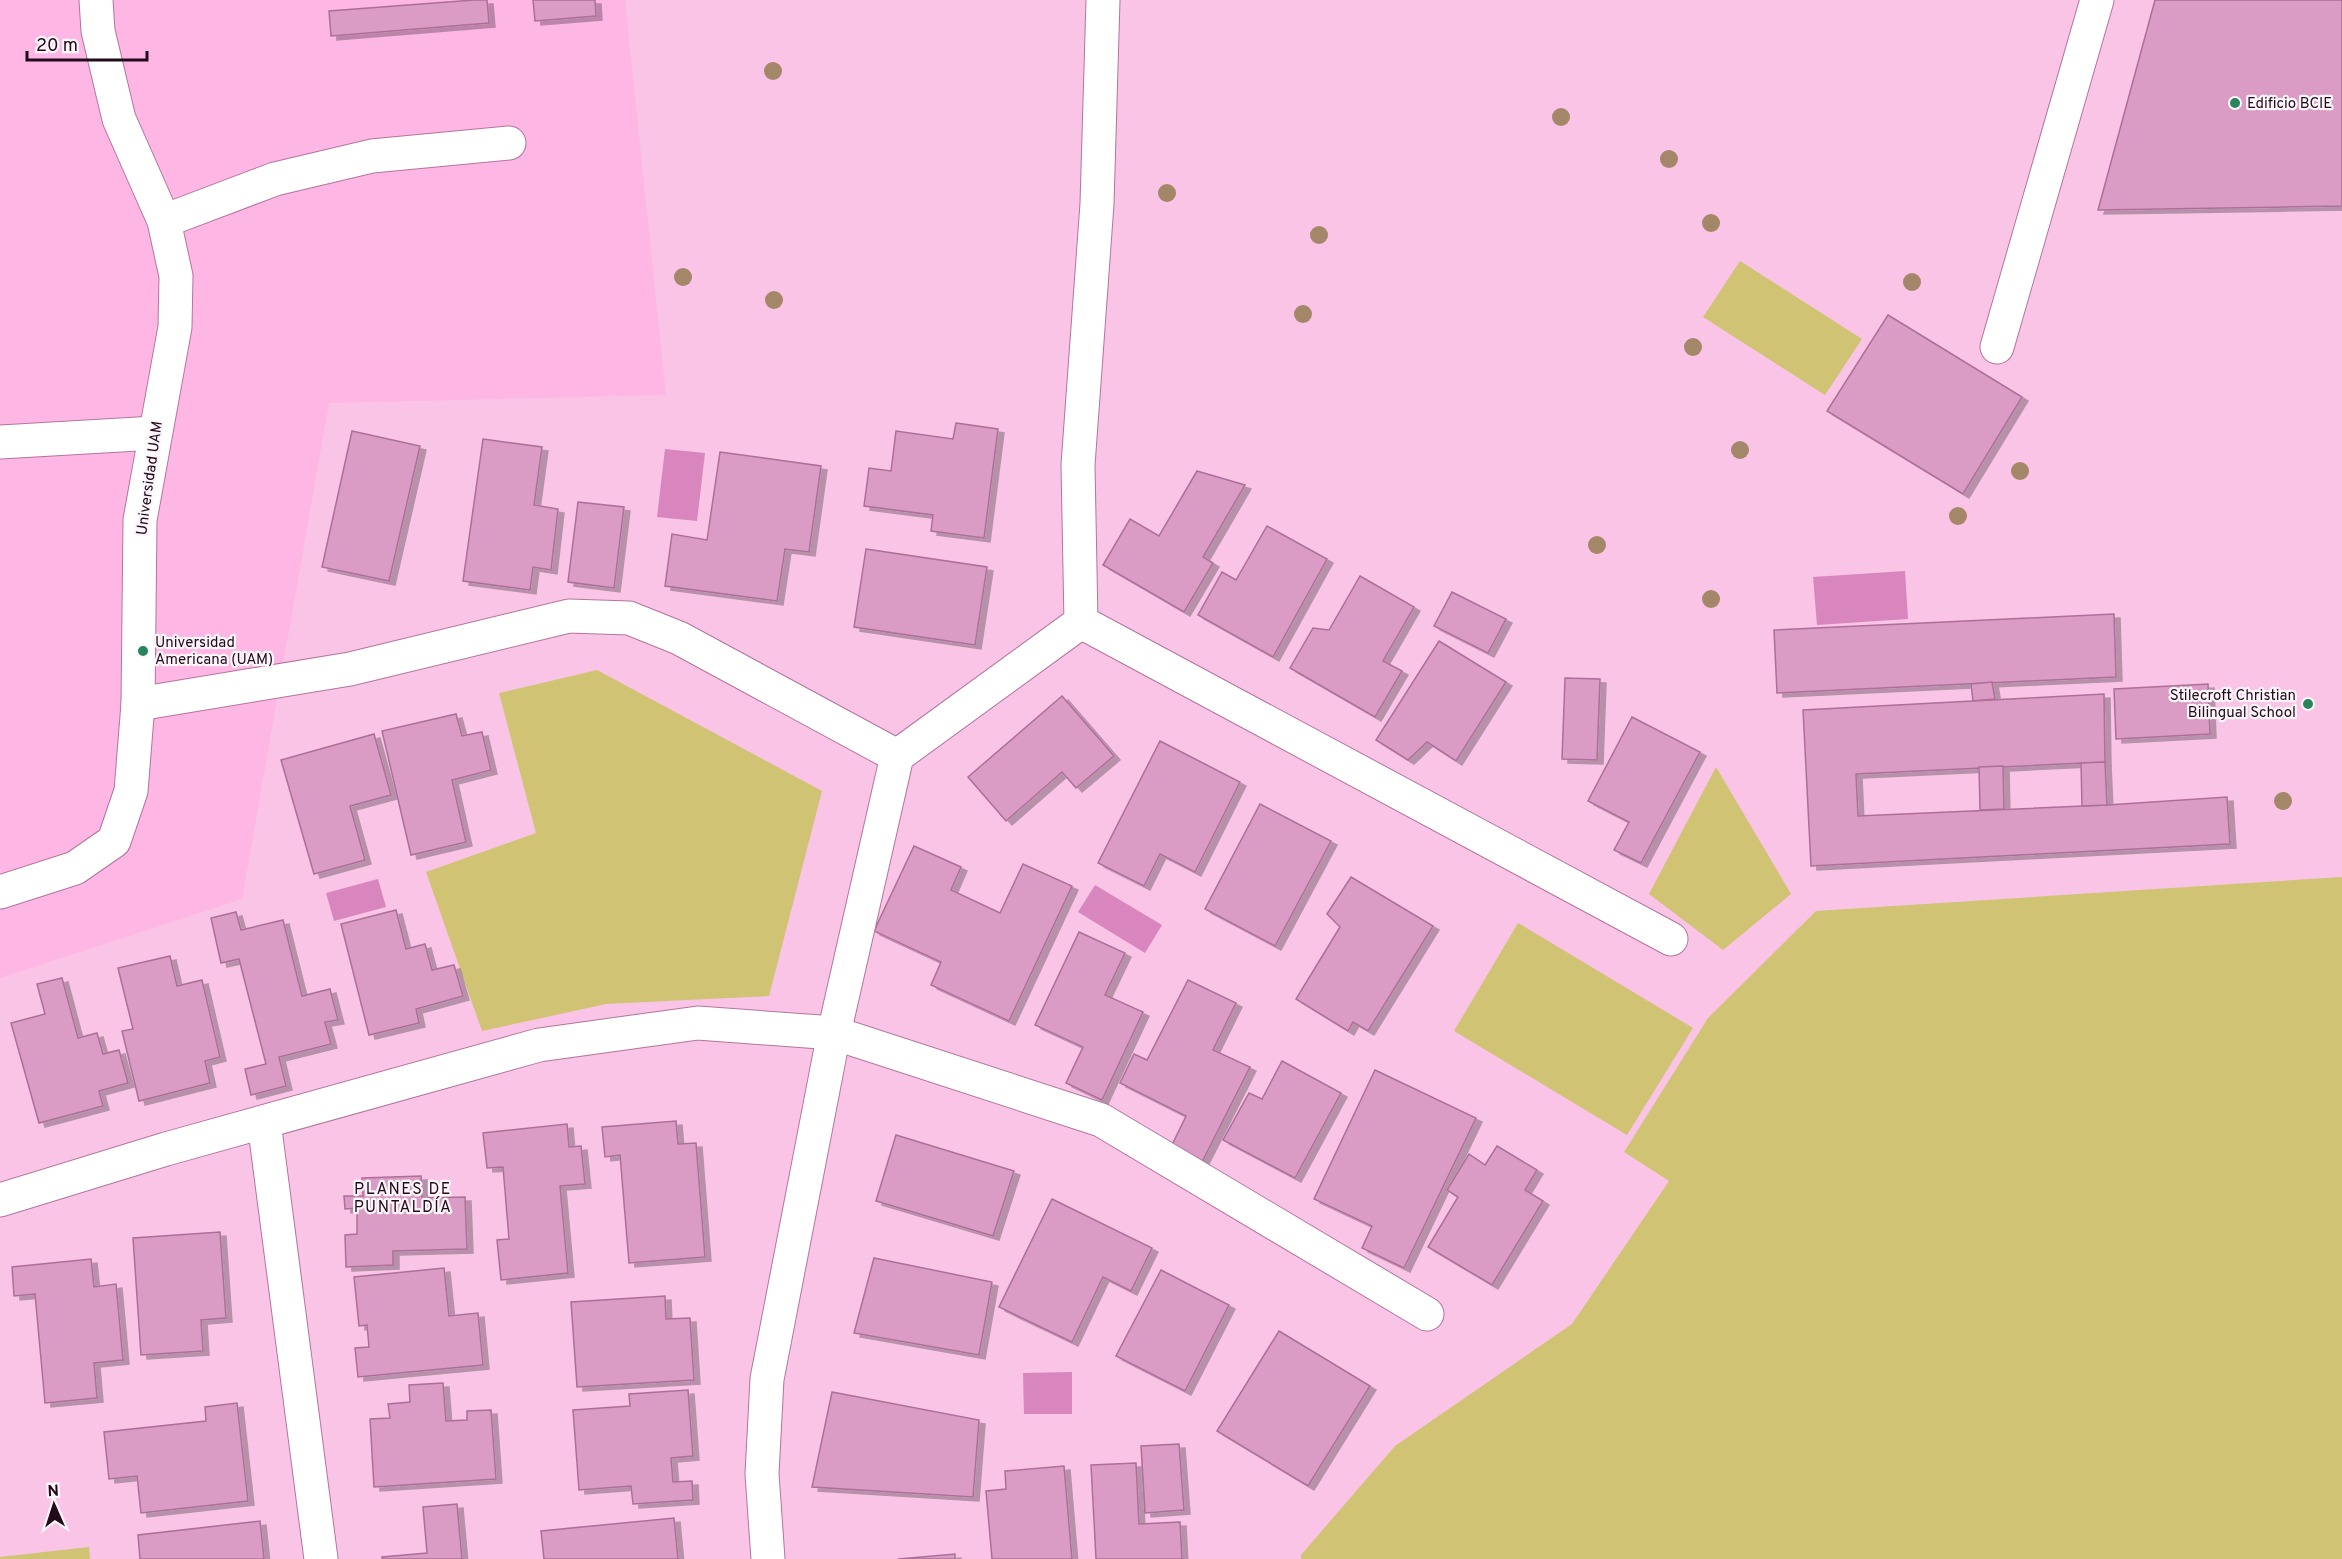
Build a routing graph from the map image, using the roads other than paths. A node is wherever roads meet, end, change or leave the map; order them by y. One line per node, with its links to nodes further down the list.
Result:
1 (96, 0): 5 (street, Universidad UAM)
2 (1103, 0): 9 (street)
3 (2097, 0): 6 (street)
4 (509, 142): 5 (street)
5 (164, 221): 7 (street, Universidad UAM)
6 (1997, 347)
7 (155, 433): 8 (street); 10 (street, Universidad UAM)
8 (0, 442)
9 (1081, 622): 11 (street); 13 (street)
10 (138, 704): 11 (street); 12 (street, Universidad UAM)
11 (897, 756): 14 (street)
12 (0, 892)
13 (1671, 939)
14 (834, 1032): 15 (street); 17 (street); 19 (street)
15 (264, 1122): 16 (street); 18 (street)
16 (0, 1200)
17 (1427, 1314)
18 (321, 1559)
19 (768, 1559)

